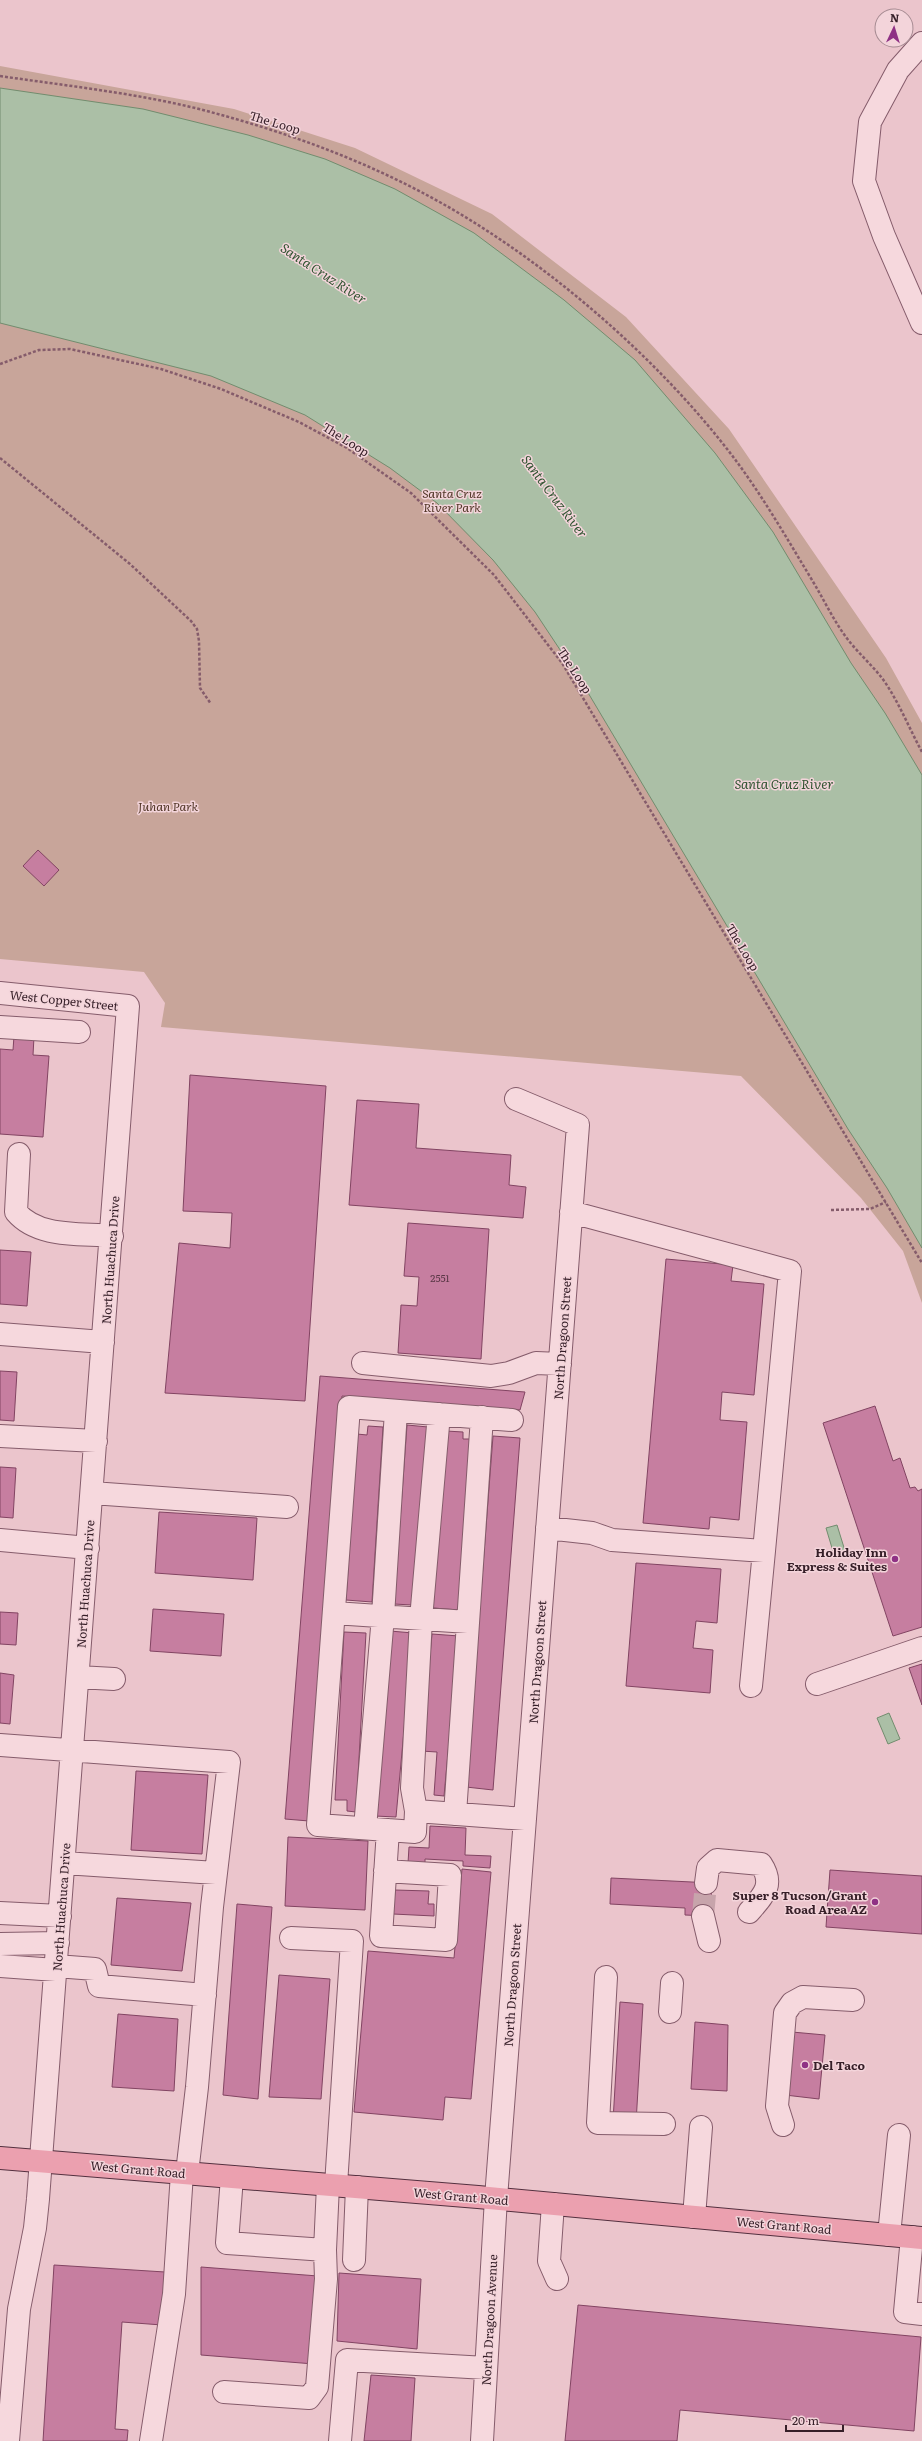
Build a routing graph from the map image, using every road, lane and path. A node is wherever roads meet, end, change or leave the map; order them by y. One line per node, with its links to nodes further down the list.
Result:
1 (922, 43): 3 (street)
2 (0, 76): 7 (path, The Loop)
3 (922, 323)
4 (0, 364): 14 (path, The Loop)
5 (0, 458): 6 (path)
6 (211, 704)
7 (922, 752)
8 (0, 993): 9 (street, West Copper Street)
9 (128, 1006): 17 (street, North Huachuca Drive)
10 (0, 1027): 11 (street)
11 (80, 1032)
12 (516, 1099): 16 (street, North Dragoon Street)
13 (19, 1154): 17 (street)
14 (886, 1202): 15 (path); 18 (path, The Loop)
15 (831, 1210)
16 (571, 1212): 22 (street, North Dragoon Street); 34 (street)
17 (112, 1236): 20 (street, North Huachuca Drive)
18 (922, 1263)
19 (0, 1334): 20 (street)
20 (103, 1342): 28 (street, North Huachuca Drive)
21 (363, 1364): 22 (street)
22 (560, 1364): 31 (street, North Dragoon Street)
23 (396, 1411): 24 (street); 35 (street); 36 (street)
24 (439, 1414): 25 (street); 37 (street)
25 (482, 1417): 26 (street); 38 (street)
26 (512, 1420)
27 (0, 1436): 28 (street)
28 (96, 1441): 29 (street, North Huachuca Drive)
29 (92, 1493): 30 (street); 33 (street, North Huachuca Drive)
30 (287, 1507)
31 (547, 1528): 34 (street); 48 (street, North Dragoon Street)
32 (0, 1540): 33 (street)
33 (88, 1548): 40 (street, North Huachuca Drive)
34 (764, 1551): 43 (street)
35 (334, 1613): 36 (street); 49 (street)
36 (383, 1616): 37 (street); 49 (street)
37 (421, 1619): 38 (street); 46 (street)
38 (468, 1622): 47 (street)
39 (922, 1648): 42 (street)
40 (78, 1677): 41 (street); 45 (street, North Huachuca Drive)
41 (114, 1679)
42 (817, 1684)
43 (752, 1686)
44 (0, 1745): 45 (street)
45 (72, 1751): 51 (street, North Huachuca Drive); 53 (street)
46 (416, 1811): 47 (street); 50 (street)
47 (454, 1814): 48 (street)
48 (525, 1819): 79 (street, North Dragoon Street)
49 (365, 1828): 50 (street)
50 (388, 1830): 52 (street)
51 (64, 1863): 53 (street); 57 (street, North Huachuca Drive)
52 (385, 1871)
53 (216, 1873): 67 (street)
54 (706, 1883): 56 (street)
55 (0, 1912): 57 (street)
56 (749, 1912)
57 (60, 1916): 61 (street, North Huachuca Drive)
58 (704, 1916): 60 (street)
59 (291, 1938): 78 (street)
60 (709, 1941)
61 (58, 1943): 62 (street); 64 (street, North Huachuca Drive)
62 (0, 1944)
63 (0, 1966): 64 (street)
64 (56, 1968): 67 (street); 75 (street, North Huachuca Drive)
65 (606, 1977): 70 (street)
66 (672, 1983): 69 (street)
67 (204, 1995): 76 (street)
68 (852, 2000): 71 (street)
69 (670, 2012)
70 (664, 2124)
71 (783, 2125)
72 (702, 2127): 81 (street)
73 (899, 2135): 82 (street)
74 (0, 2158): 75 (main road, West Grant Road)
75 (41, 2161): 76 (main road, West Grant Road); 90 (street, North Huachuca Drive)
76 (185, 2173): 77 (main road, West Grant Road); 91 (street)
77 (232, 2177): 78 (main road, West Grant Road); 84 (street)
78 (341, 2186): 79 (main road, West Grant Road); 84 (street); 85 (street)
79 (496, 2198): 80 (main road, West Grant Road); 88 (street, North Dragoon Avenue)
80 (553, 2204): 81 (main road, West Grant Road); 86 (street)
81 (694, 2217): 82 (main road, West Grant Road)
82 (889, 2235): 83 (main road, West Grant Road)
83 (917, 2237): 87 (street)
84 (325, 2250): 89 (street)
85 (354, 2260)
86 (557, 2280)
87 (922, 2314)
88 (486, 2368): 92 (street); 93 (street, North Dragoon Avenue)
89 (224, 2392)
90 (8, 2441)
91 (151, 2441)
92 (340, 2441)
93 (482, 2441)

